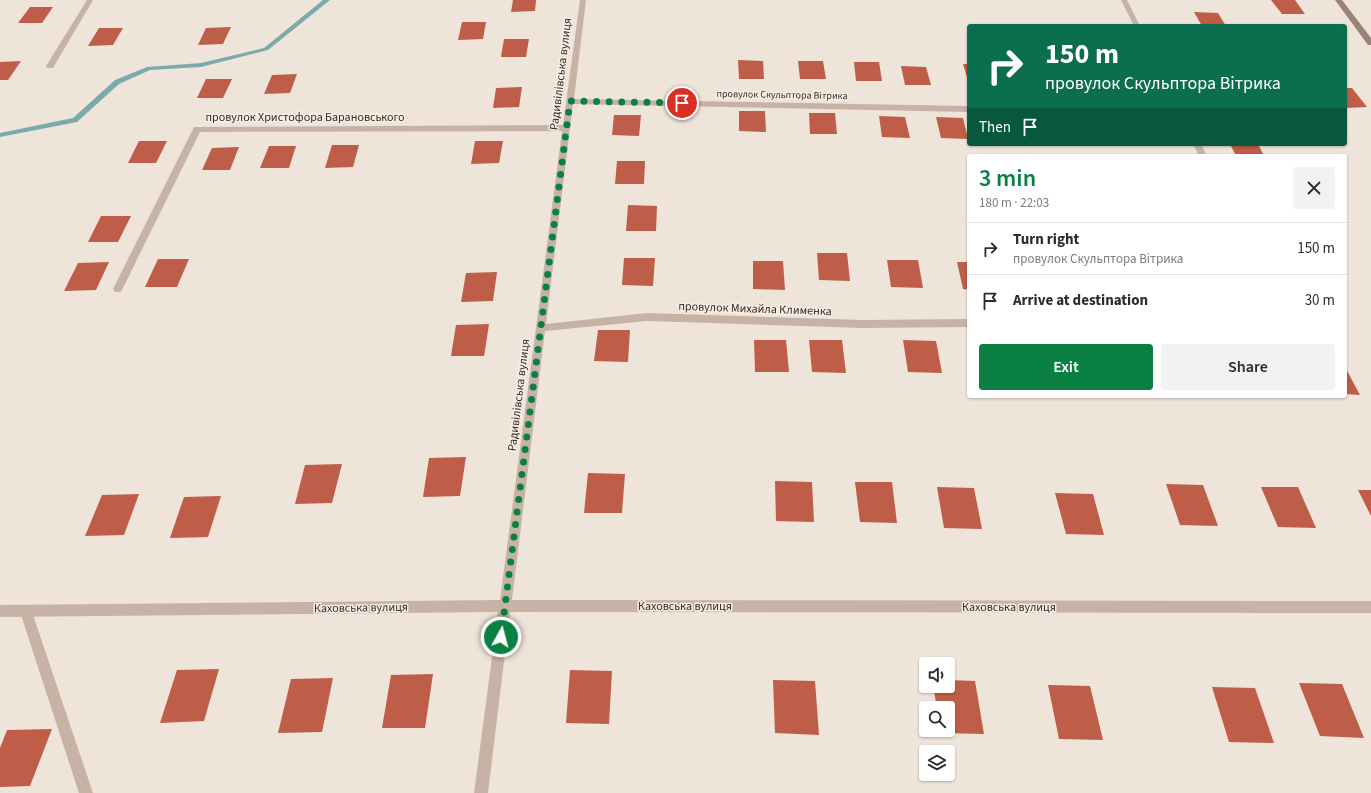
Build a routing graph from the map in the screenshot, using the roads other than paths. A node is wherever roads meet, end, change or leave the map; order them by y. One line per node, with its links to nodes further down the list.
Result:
1 (90, 0): 7 (street)
2 (583, 0): 8 (street, Радивілівська вулиця)
3 (1124, 0): 5 (street)
4 (1338, 0): 6 (street)
5 (1136, 24)
6 (1371, 43)
7 (50, 66)
8 (570, 101): 9 (street, провулок Скульптора Вітрика); 10 (street, Радивілівська вулиця)
9 (967, 109)
10 (567, 128): 11 (street, провулок Христофора Барановського); 13 (street, Радивілівська вулиця)
11 (118, 289)
12 (967, 323): 13 (street, провулок Михайла Клименка)
13 (541, 328): 14 (street, Радивілівська вулиця)
14 (505, 606): 15 (street, Каховська вулиця); 17 (street, Каховська вулиця); 19 (street, Радивілівська вулиця)
15 (1371, 607)
16 (0, 611): 17 (street, Каховська вулиця)
17 (26, 612): 18 (street)
18 (86, 793)
19 (481, 793)

